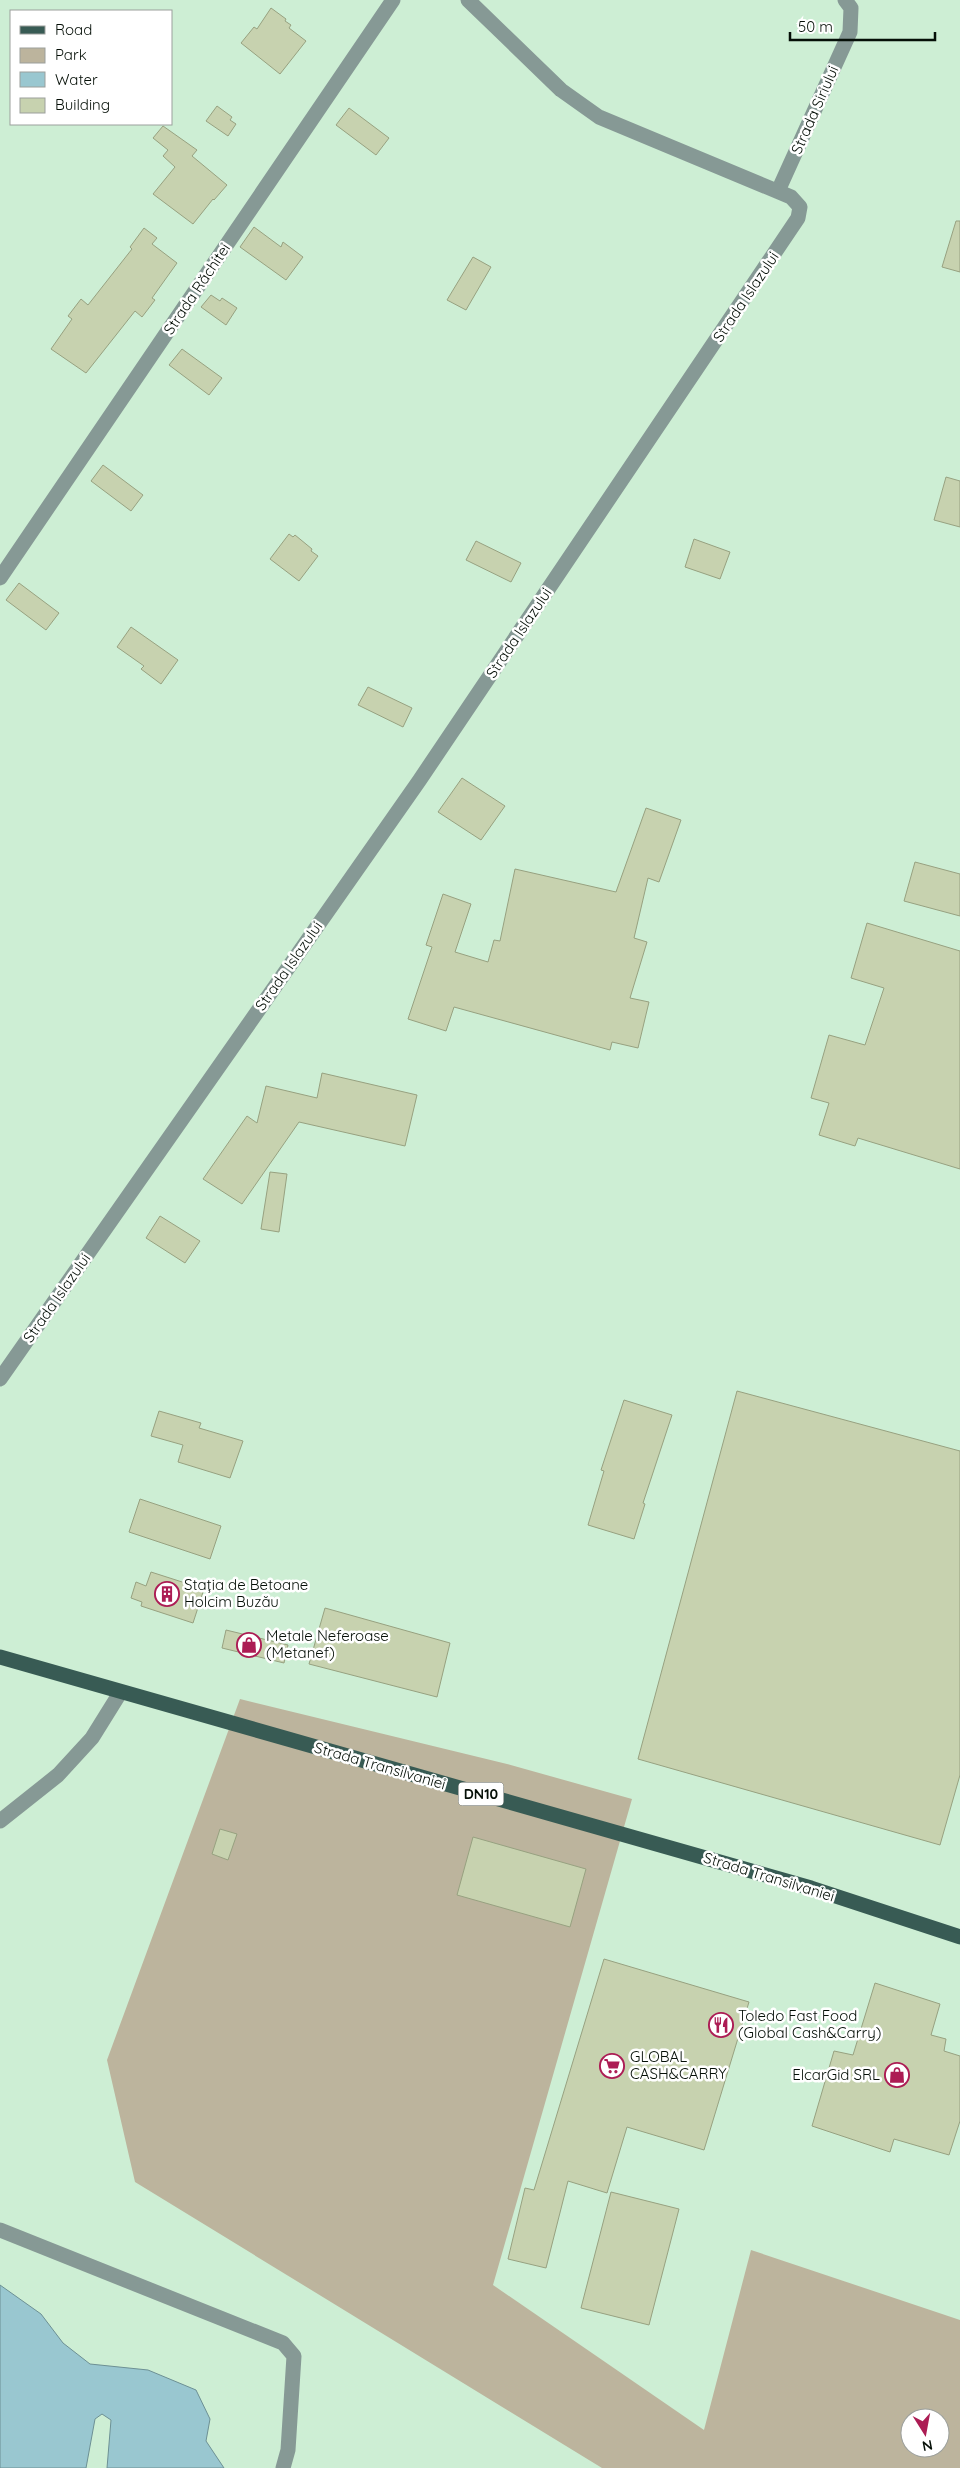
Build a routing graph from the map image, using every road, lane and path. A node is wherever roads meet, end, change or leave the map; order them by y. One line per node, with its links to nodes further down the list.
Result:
1 (393, 0): 5 (street, Strada Răchitei)
2 (468, 0): 4 (street, Strada Islazului)
3 (845, 0): 4 (street, Strada Siriului)
4 (778, 191): 6 (street, Strada Islazului)
5 (0, 578)
6 (0, 1379)
7 (0, 1657): 8 (main road, Strada Transilvaniei / DN10)
8 (120, 1693): 9 (street); 10 (main road, Strada Transilvaniei / DN10)
9 (0, 1821)
10 (960, 1937)
11 (0, 2230): 12 (street)
12 (283, 2468)

